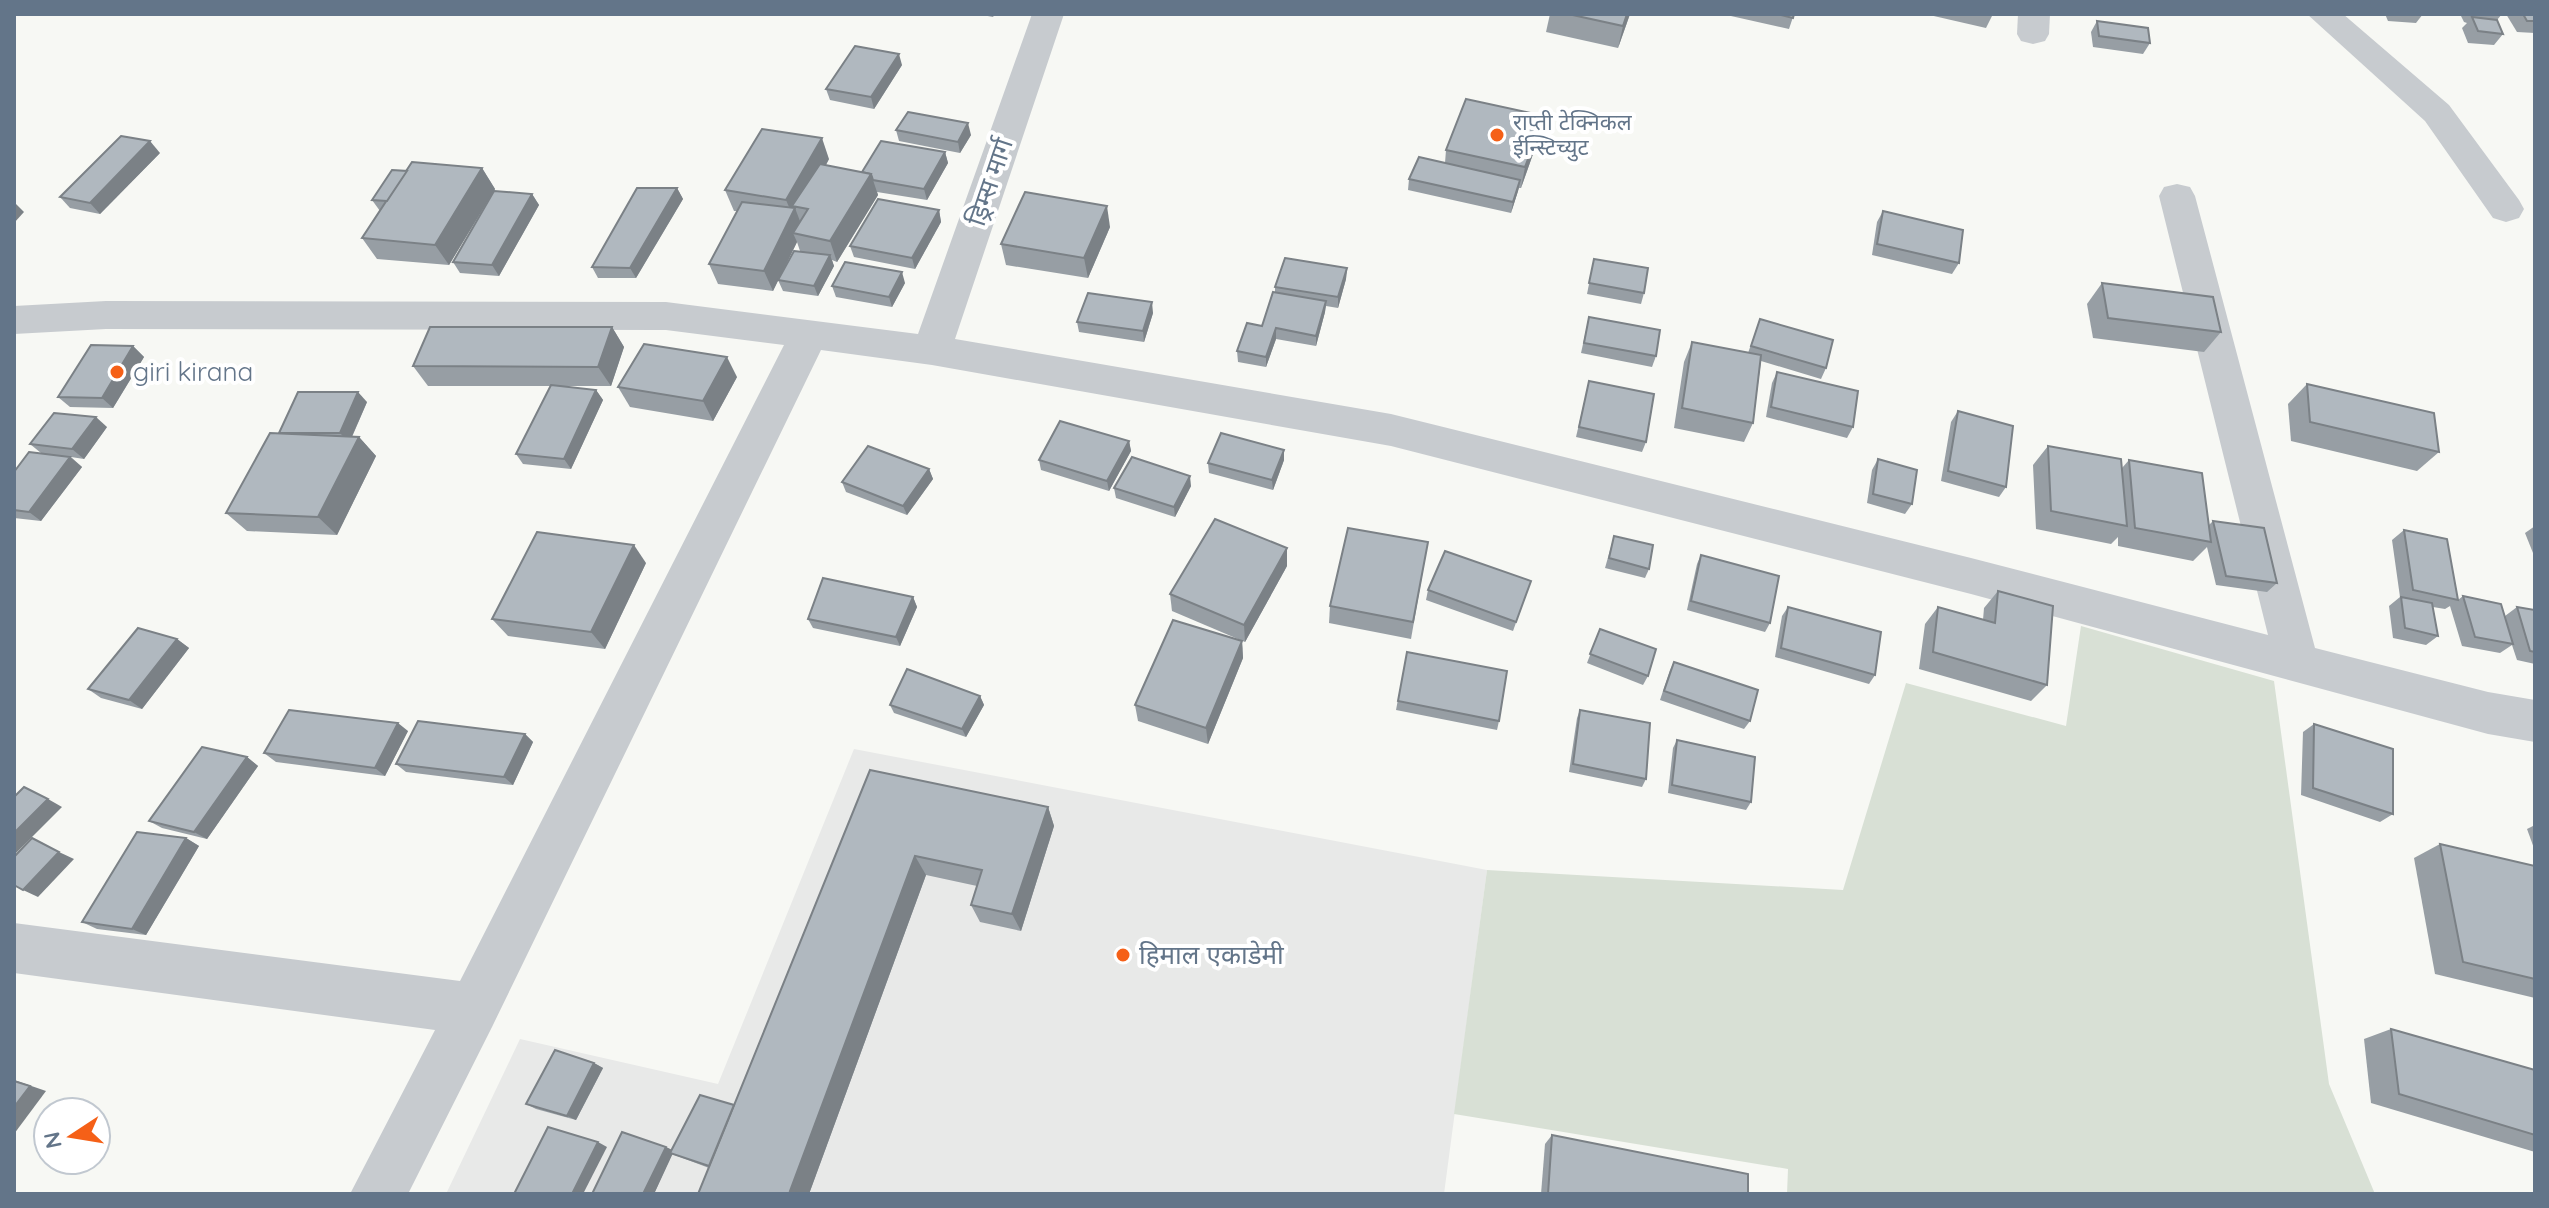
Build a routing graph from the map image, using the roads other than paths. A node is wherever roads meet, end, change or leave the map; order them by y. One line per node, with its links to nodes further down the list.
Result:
1 (1048, 14): 7 (street, ड्रिम्स मार्ग)
2 (2323, 14): 4 (street)
3 (2177, 196): 8 (street)
4 (2506, 209)
5 (14, 320): 6 (street)
6 (810, 333): 7 (street); 11 (street)
7 (932, 350): 8 (street)
8 (2297, 663): 9 (street)
9 (2535, 721)
10 (14, 948): 11 (street)
11 (474, 1009): 12 (street)
12 (378, 1194)

